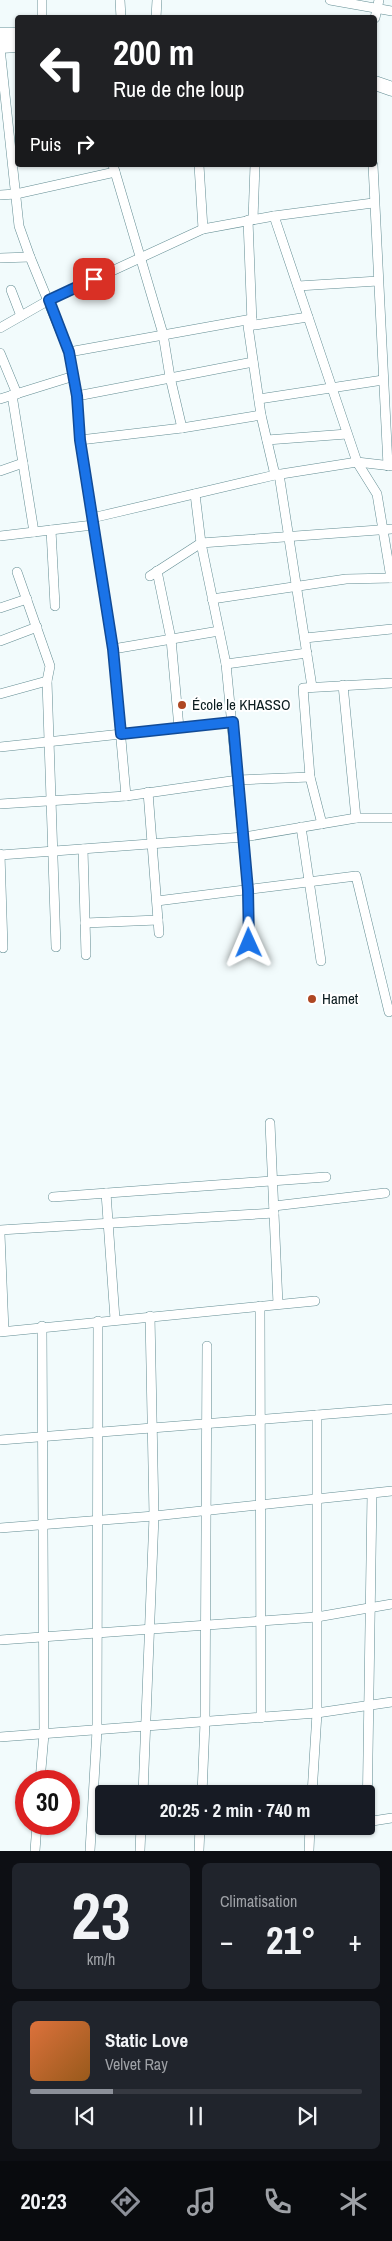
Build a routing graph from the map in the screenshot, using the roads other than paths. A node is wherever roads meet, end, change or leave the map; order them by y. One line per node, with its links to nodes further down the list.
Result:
1 (42, 0): 7 (street)
2 (120, 0): 8 (street)
3 (156, 0): 9 (street)
4 (330, 0): 5 (street)
5 (377, 9): 6 (street)
6 (392, 11)
7 (42, 15)
8 (121, 15)
9 (156, 15)
10 (15, 35): 11 (highway)
11 (0, 36)
12 (15, 45): 13 (highway)
13 (0, 47): 18 (street)
14 (377, 84): 15 (highway)
15 (392, 88)
16 (377, 93): 17 (highway)
17 (392, 98)
18 (13, 126): 23 (street)
19 (199, 167): 28 (street)
20 (255, 167): 27 (street)
21 (372, 167): 25 (street)
22 (114, 168): 23 (street); 31 (street)
23 (16, 194): 24 (street); 29 (street)
24 (0, 195)
25 (373, 203): 26 (street); 32 (street)
26 (274, 216): 27 (street); 33 (street)
27 (251, 220): 28 (street); 38 (street)
28 (203, 229): 31 (street)
29 (30, 257): 30 (street); 35 (street)
30 (0, 258)
31 (140, 258): 35 (street); 40 (street)
32 (378, 281): 33 (street); 46 (street)
33 (298, 286): 37 (street)
34 (11, 290): 36 (street)
35 (49, 300): 36 (street); 41 (street)
36 (21, 316): 39 (street)
37 (308, 317): 38 (street); 47 (street)
38 (252, 322): 40 (street); 43 (street)
39 (0, 328)
40 (162, 334): 41 (street); 45 (street)
41 (69, 352): 44 (street)
42 (0, 353): 48 (street)
43 (253, 362): 45 (street); 51 (street)
44 (74, 376): 48 (street); 49 (street)
45 (170, 377): 49 (street); 54 (street)
46 (384, 380): 47 (street); 52 (street)
47 (332, 388): 51 (street); 55 (street)
48 (14, 395): 50 (street); 59 (street)
49 (77, 396): 56 (street)
50 (0, 399)
51 (258, 399): 53 (street)
52 (389, 411): 60 (street)
53 (261, 415): 54 (street); 57 (street)
54 (182, 428): 56 (street)
55 (347, 434): 57 (street); 58 (street)
56 (80, 440): 64 (street)
57 (267, 440): 62 (street)
58 (357, 462): 60 (street); 62 (street); 66 (street)
59 (23, 464): 61 (street); 67 (street)
60 (390, 466)
61 (0, 471)
62 (277, 474): 63 (street); 69 (street)
63 (195, 494): 64 (street); 70 (street)
64 (93, 522): 65 (street); 84 (street)
65 (51, 530): 67 (street); 76 (street)
66 (388, 530): 69 (street); 72 (street)
67 (34, 532): 68 (street)
68 (0, 536)
69 (290, 536): 70 (street); 73 (street)
70 (201, 543): 75 (street); 82 (street)
71 (17, 572): 74 (street)
72 (392, 578): 73 (street)
73 (298, 586): 75 (street); 81 (street)
74 (26, 599): 77 (street); 78 (street)
75 (212, 599): 80 (street)
76 (55, 606)
77 (0, 608)
78 (37, 627): 83 (street); 87 (street)
79 (392, 629): 81 (street)
80 (219, 631): 82 (street); 86 (street)
81 (305, 638): 85 (street)
82 (171, 639): 84 (street); 93 (street)
83 (0, 641)
84 (113, 649): 94 (street)
85 (307, 653): 86 (street); 90 (street)
86 (226, 664): 92 (street)
87 (47, 681): 91 (street); 95 (street)
88 (392, 683): 89 (street)
89 (343, 685): 90 (street); 103 (street)
90 (312, 687): 97 (street)
91 (0, 694)
92 (233, 722): 93 (street); 98 (street)
93 (179, 728): 94 (street)
94 (121, 734): 95 (street); 100 (street)
95 (49, 742): 96 (street); 101 (street)
96 (0, 747)
97 (310, 777): 98 (street); 105 (street)
98 (238, 780): 99 (street); 107 (street)
99 (148, 792): 100 (street); 108 (street)
100 (126, 796): 101 (street)
101 (51, 800): 102 (street); 110 (street)
102 (0, 804)
103 (356, 818): 104 (street); 105 (street)
104 (392, 818)
105 (322, 824): 106 (street)
106 (301, 827): 107 (street); 112 (street)
107 (244, 837): 108 (street); 113 (street)
108 (152, 844): 109 (street); 114 (street)
109 (83, 849): 110 (street); 116 (street)
110 (52, 851): 111 (street); 119 (street)
111 (0, 854): 120 (street)
112 (309, 882): 113 (street); 122 (street); 123 (street)
113 (248, 890): 114 (street); 118 (street)
114 (157, 901): 115 (street)
115 (158, 920): 116 (street); 117 (street)
116 (85, 923): 121 (street)
117 (159, 933)
118 (249, 943)
119 (56, 947)
120 (2, 948)
121 (86, 956)
122 (321, 961)
123 (389, 1012)
124 (270, 1123): 126 (street)
125 (326, 1177): 126 (street)
126 (273, 1181): 127 (street); 130 (street)
127 (106, 1193): 129 (street); 131 (street)
128 (385, 1194): 130 (street)
129 (53, 1197)
130 (274, 1209): 131 (street); 135 (street)
131 (108, 1223): 132 (street); 138 (street)
132 (0, 1230)
133 (0, 1234): 141 (street)
134 (315, 1301): 135 (street)
135 (278, 1304): 136 (street)
136 (260, 1306): 137 (street); 145 (street)
137 (150, 1316): 138 (street); 147 (street)
138 (115, 1319): 139 (street)
139 (98, 1321): 140 (street); 148 (street)
140 (42, 1326): 141 (street); 149 (street)
141 (2, 1331)
142 (207, 1346): 146 (street)
143 (392, 1408): 144 (street)
144 (316, 1415): 145 (street); 153 (street)
145 (260, 1419): 146 (street); 154 (street)
146 (206, 1424): 147 (street); 155 (street)
147 (152, 1428): 148 (street); 156 (street)
148 (98, 1432): 149 (street); 157 (street)
149 (42, 1437): 150 (street); 158 (street)
150 (0, 1440)
151 (392, 1492): 152 (street)
152 (372, 1494): 153 (street); 161 (street)
153 (317, 1500): 154 (street); 162 (street)
154 (260, 1505): 155 (street); 163 (street)
155 (206, 1511): 156 (street); 164 (street)
156 (154, 1516): 157 (street); 165 (street)
157 (97, 1521): 158 (street); 166 (street)
158 (43, 1525): 159 (street); 167 (street)
159 (0, 1528)
160 (392, 1604): 161 (street)
161 (371, 1608): 162 (street); 170 (street)
162 (317, 1617): 163 (street); 171 (street)
163 (260, 1621): 164 (street); 172 (street)
164 (205, 1625): 165 (street); 173 (street)
165 (149, 1629): 166 (street); 174 (street)
166 (97, 1633): 167 (street); 175 (street)
167 (43, 1637): 168 (street); 176 (street)
168 (0, 1640)
169 (392, 1702): 170 (street)
170 (370, 1705): 171 (street); 182 (street)
171 (317, 1713): 172 (street); 181 (street)
172 (261, 1718): 173 (street)
173 (205, 1722): 174 (street); 180 (street)
174 (146, 1726): 175 (street); 179 (street)
175 (97, 1730): 176 (street); 190 (street)
176 (44, 1734): 177 (street); 178 (street)
177 (0, 1737)
178 (41, 1770)
179 (143, 1785)
180 (202, 1785)
181 (313, 1785)
182 (368, 1785)
183 (392, 1818): 184 (street)
184 (375, 1820)
185 (37, 1835): 189 (street)
186 (141, 1835): 191 (street)
187 (200, 1835): 192 (street)
188 (309, 1835): 193 (street)
189 (36, 1851)
190 (90, 1851)
191 (140, 1851)
192 (199, 1851)
193 (308, 1851)

